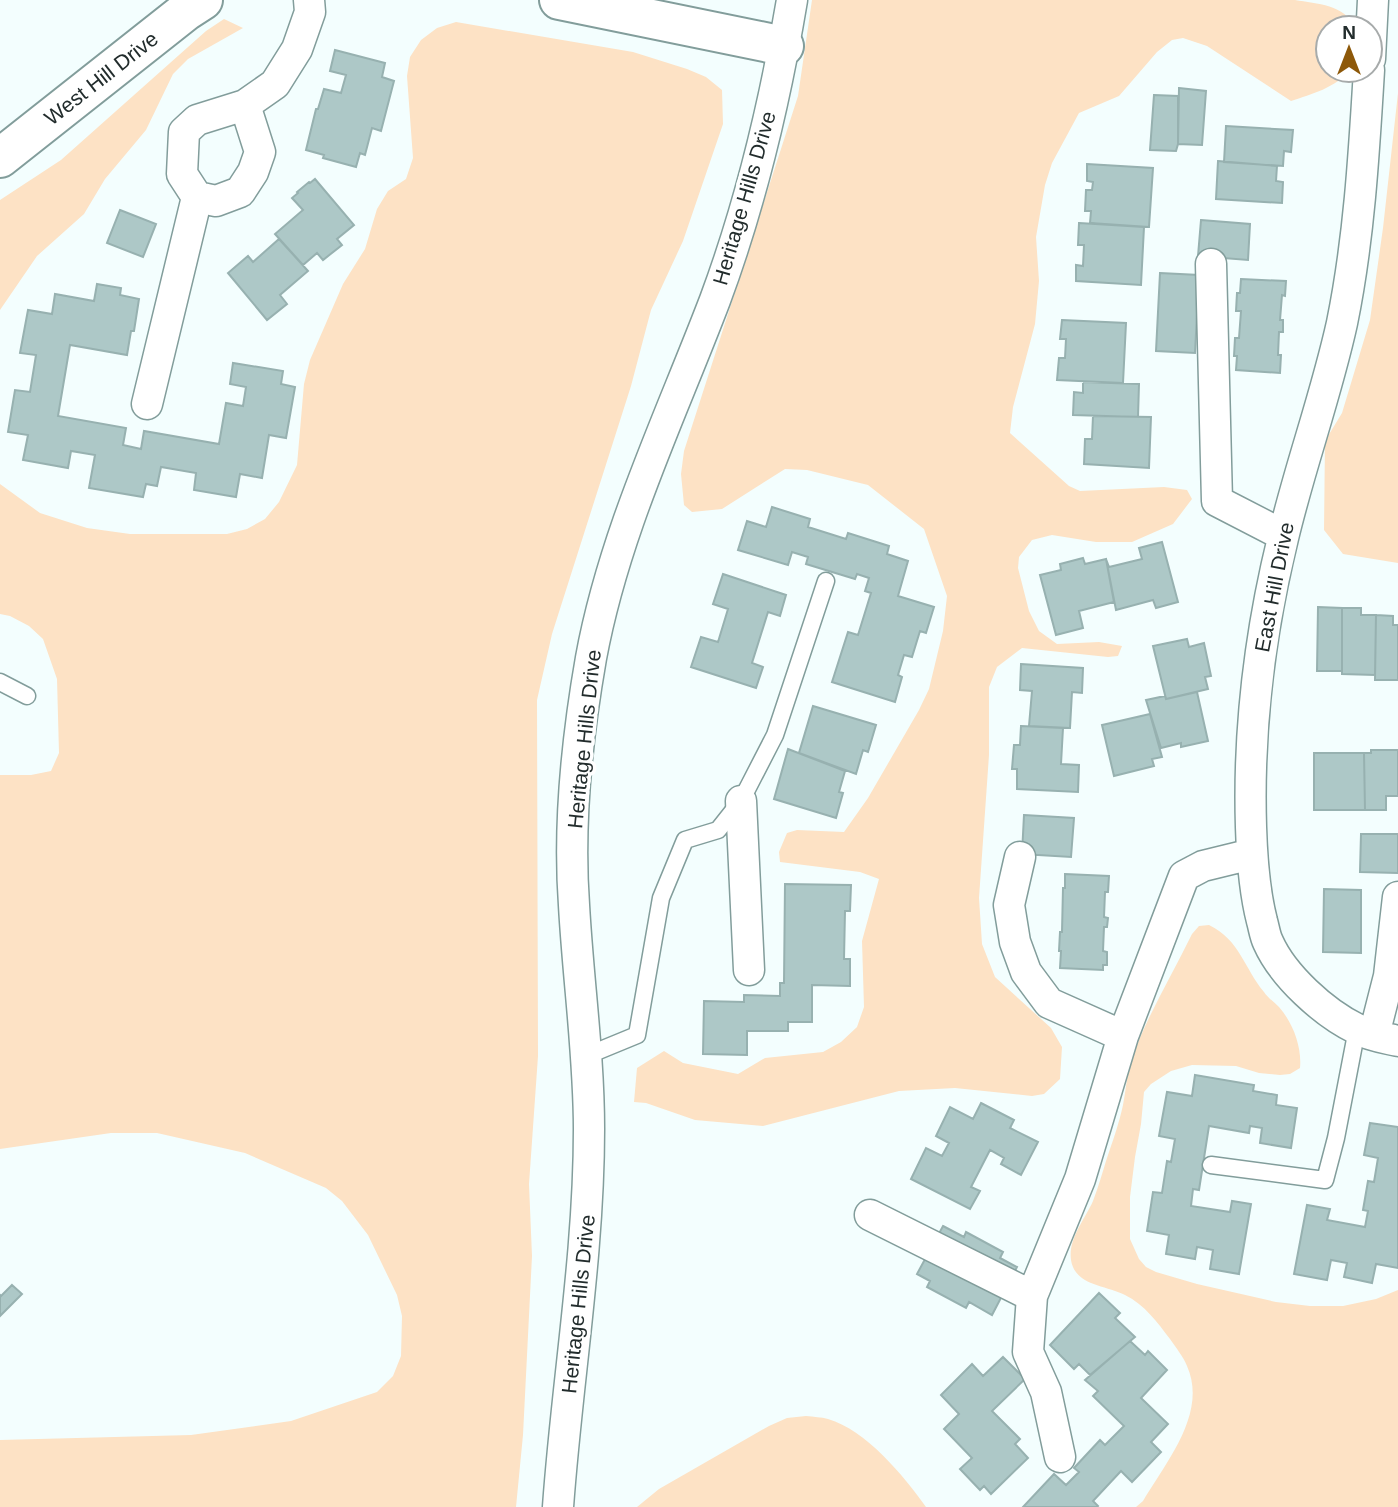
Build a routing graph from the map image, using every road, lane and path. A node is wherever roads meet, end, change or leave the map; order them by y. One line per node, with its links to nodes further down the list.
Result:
1 (203, 0): 8 (street, West Hill Drive)
2 (309, 0): 7 (street)
3 (559, 0): 5 (street)
4 (792, 0): 5 (street, Heritage Hills Drive)
5 (784, 46): 23 (street, Heritage Hills Drive)
6 (1368, 84): 12 (street, East Hill Drive)
7 (245, 105): 9 (street); 9 (street)
8 (0, 158)
9 (197, 197): 11 (street)
10 (1211, 264): 12 (street)
11 (147, 404)
12 (1283, 535): 17 (street, East Hill Drive)
13 (826, 581): 16 (lane)
14 (0, 682): 15 (lane)
15 (27, 696)
16 (741, 801): 20 (street); 23 (lane)
17 (1252, 854): 21 (street, East Hill Drive); 22 (street)
18 (1020, 857): 22 (street)
19 (1398, 897): 21 (street)
20 (749, 970)
21 (1376, 1035): 24 (lane)
22 (1123, 1036): 26 (street)
23 (586, 1056): 28 (street, Heritage Hills Drive)
24 (1211, 1165)
25 (870, 1215): 26 (street)
26 (1032, 1296): 27 (street)
27 (1060, 1457)
28 (558, 1507)

